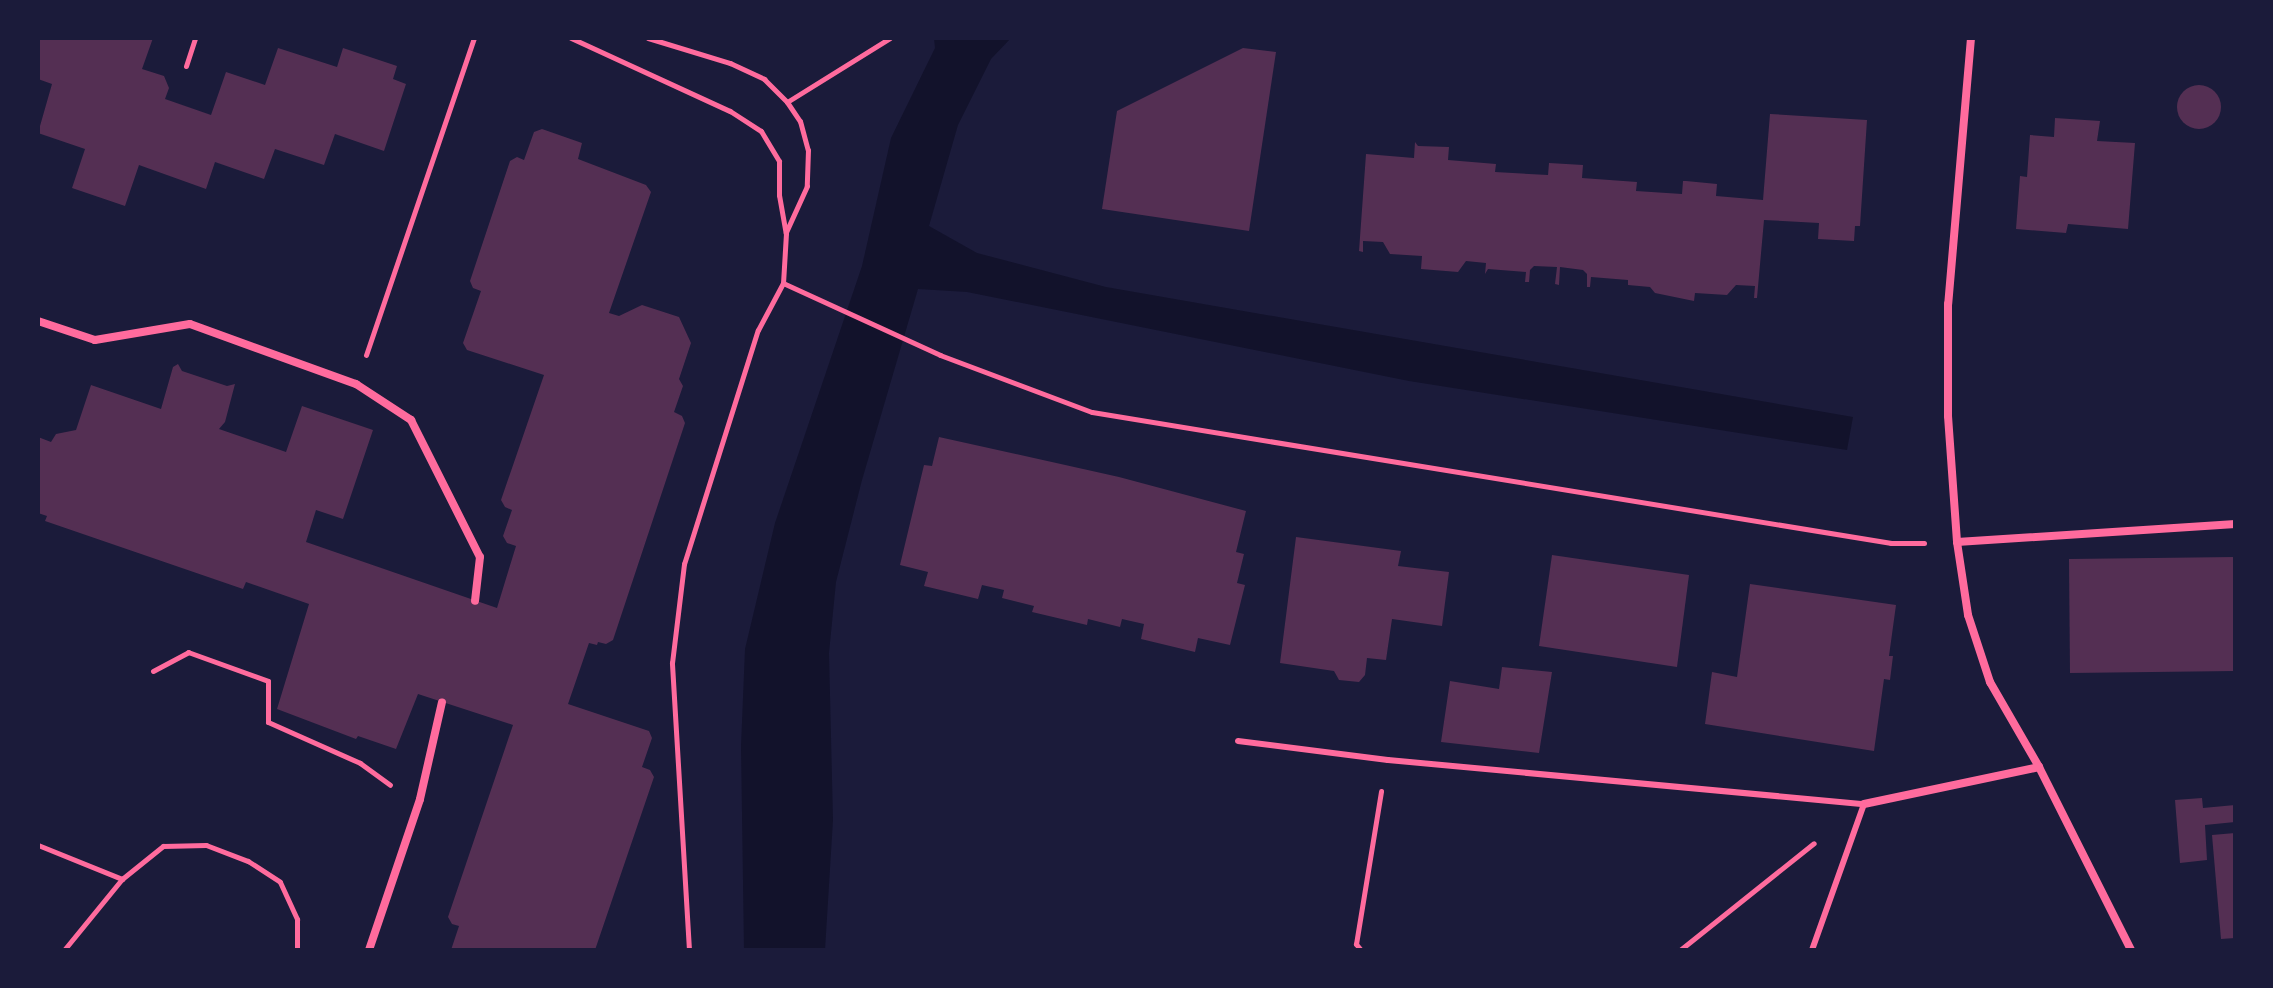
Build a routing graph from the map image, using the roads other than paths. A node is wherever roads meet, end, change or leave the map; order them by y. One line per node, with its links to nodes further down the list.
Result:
1 (1971, 38): 4 (street)
2 (38, 321): 5 (street)
3 (2235, 524): 4 (street)
4 (1957, 542): 8 (street)
5 (475, 601)
6 (442, 702): 10 (street)
7 (1238, 741): 9 (lane)
8 (2039, 767): 9 (street); 12 (street)
9 (1864, 804): 11 (lane)
10 (369, 950)
11 (1812, 950)
12 (2131, 950)

